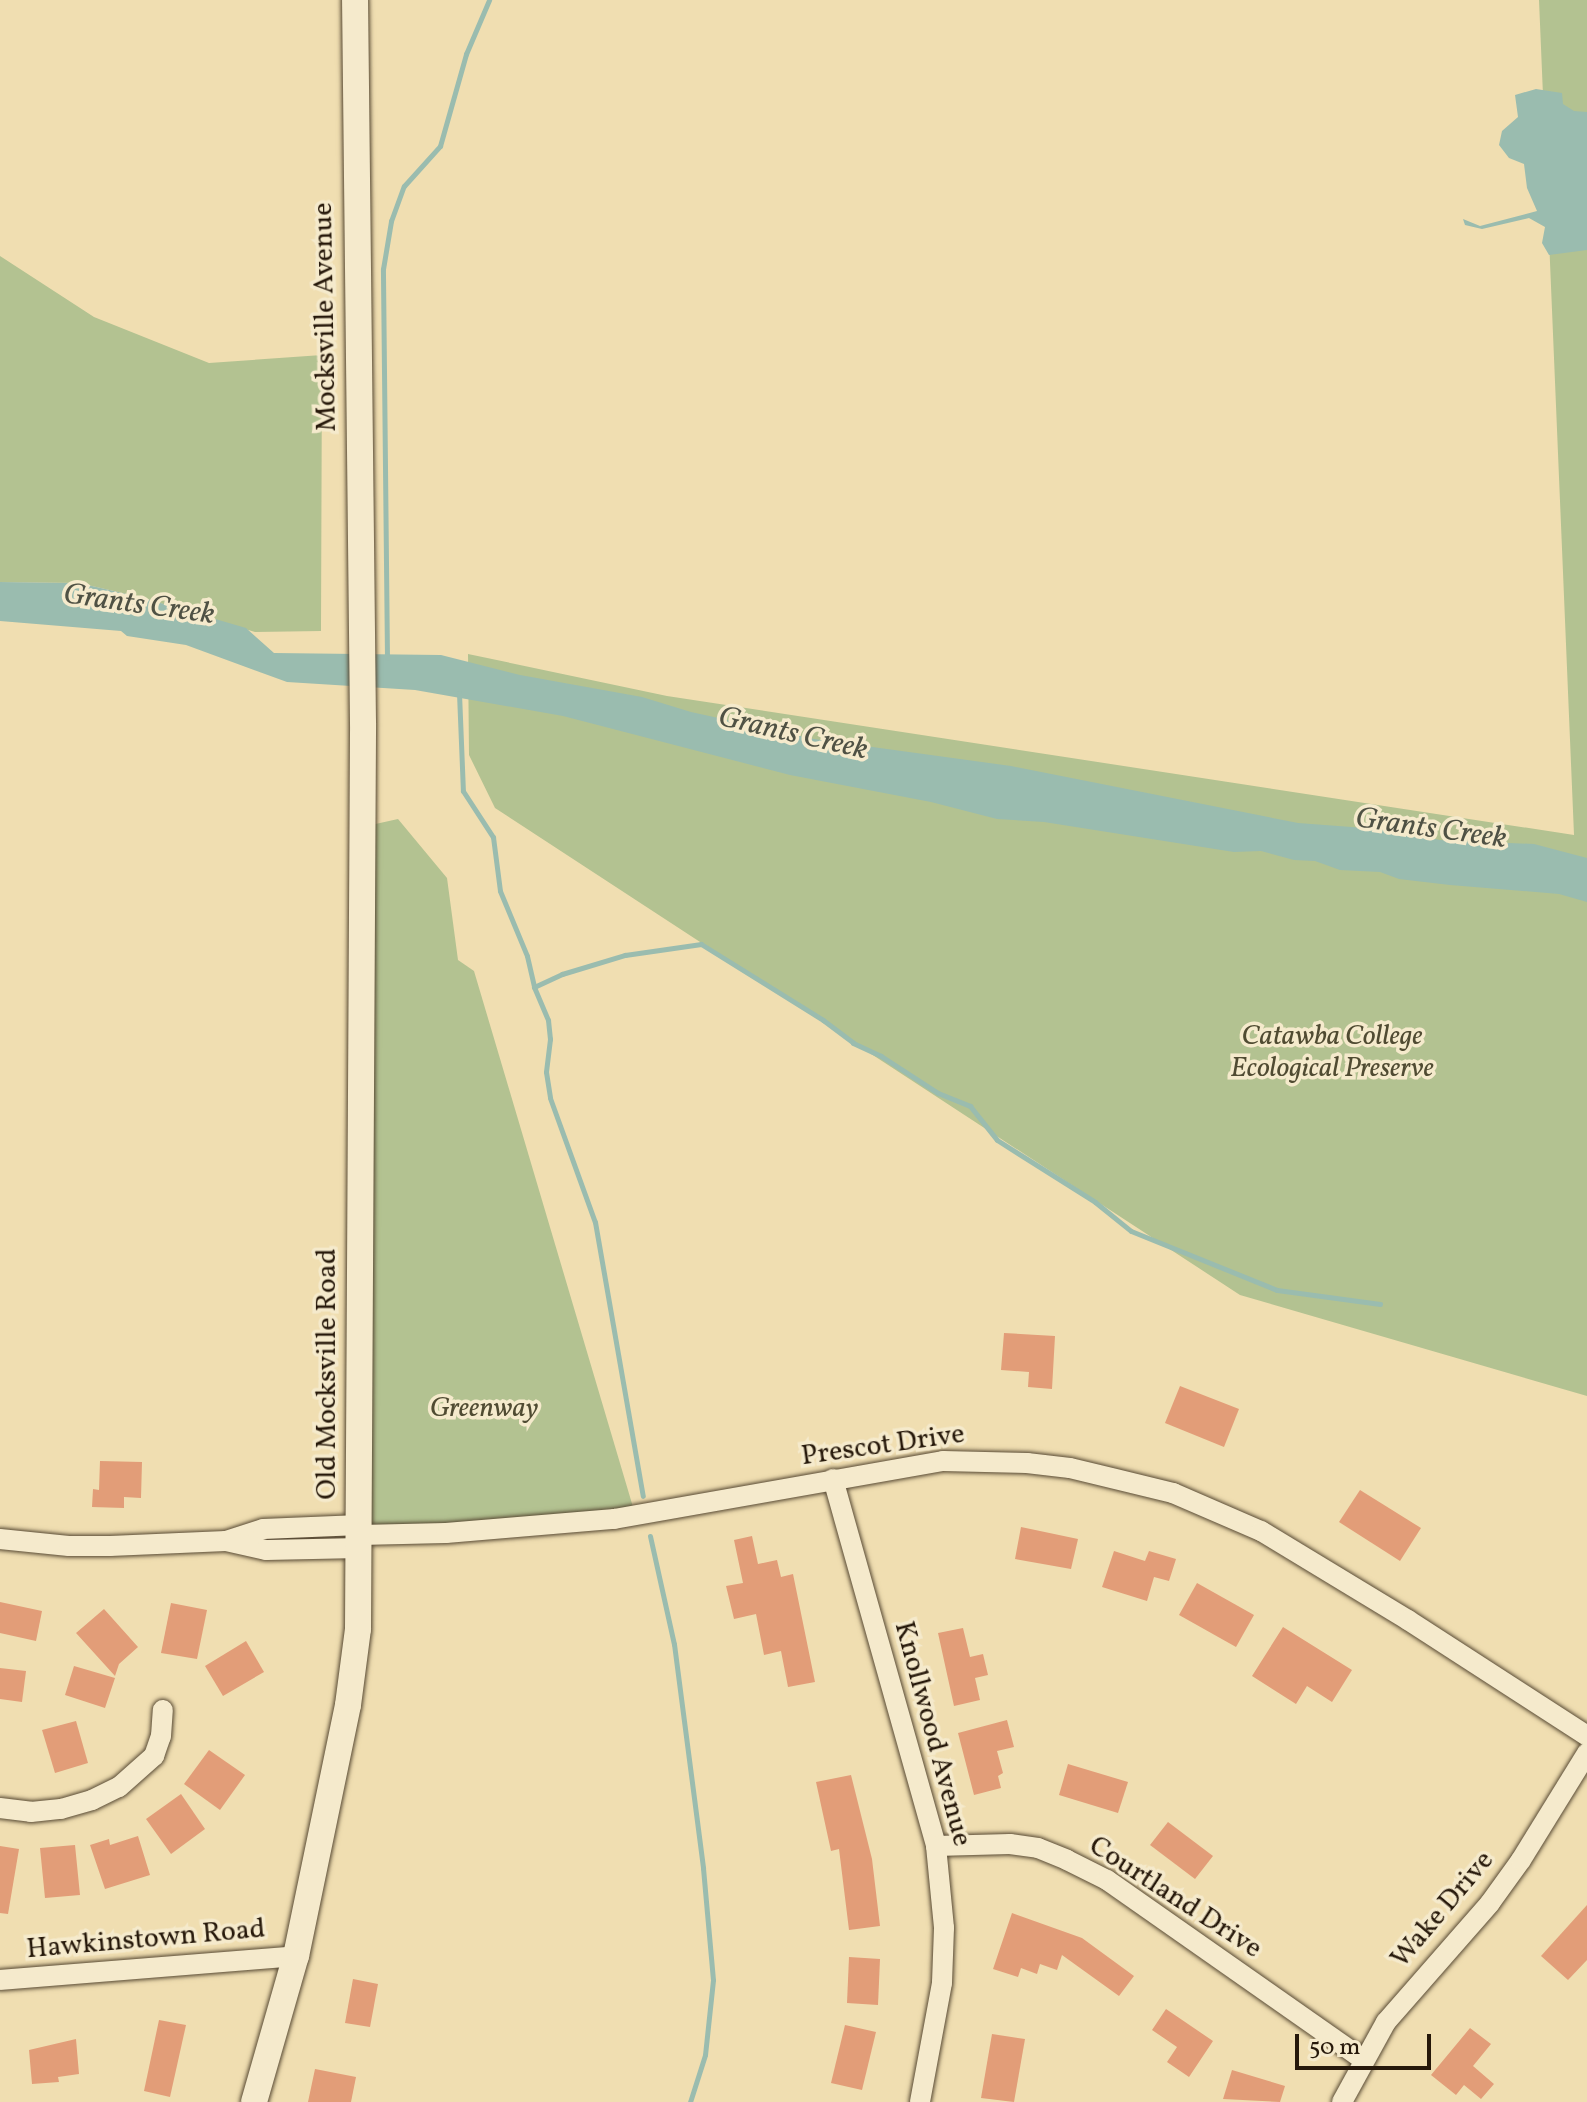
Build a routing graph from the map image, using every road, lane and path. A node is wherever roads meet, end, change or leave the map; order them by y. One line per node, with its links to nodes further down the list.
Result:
1 (355, 0): 2 (street, Mocksville Avenue)
2 (362, 633): 4 (street, Old Mocksville Road)
3 (833, 1479): 4 (street, Prescot Drive); 7 (street, Prescot Drive); 10 (street, Knollwood Avenue)
4 (360, 1536): 5 (street, Prescot Drive); 11 (street, Old Mocksville Road)
5 (0, 1539)
6 (163, 1710): 9 (street)
7 (1587, 1736)
8 (1587, 1753): 13 (street, Wake Drive)
9 (0, 1808)
10 (936, 1846): 13 (street, Courtland Drive); 15 (street, Knollwood Avenue)
11 (296, 1956): 12 (street, Hawkinstown Road); 14 (street, Old Mocksville Road)
12 (0, 1980)
13 (1363, 2059): 16 (street, Wake Drive)
14 (254, 2102)
15 (920, 2102)
16 (1342, 2102)

